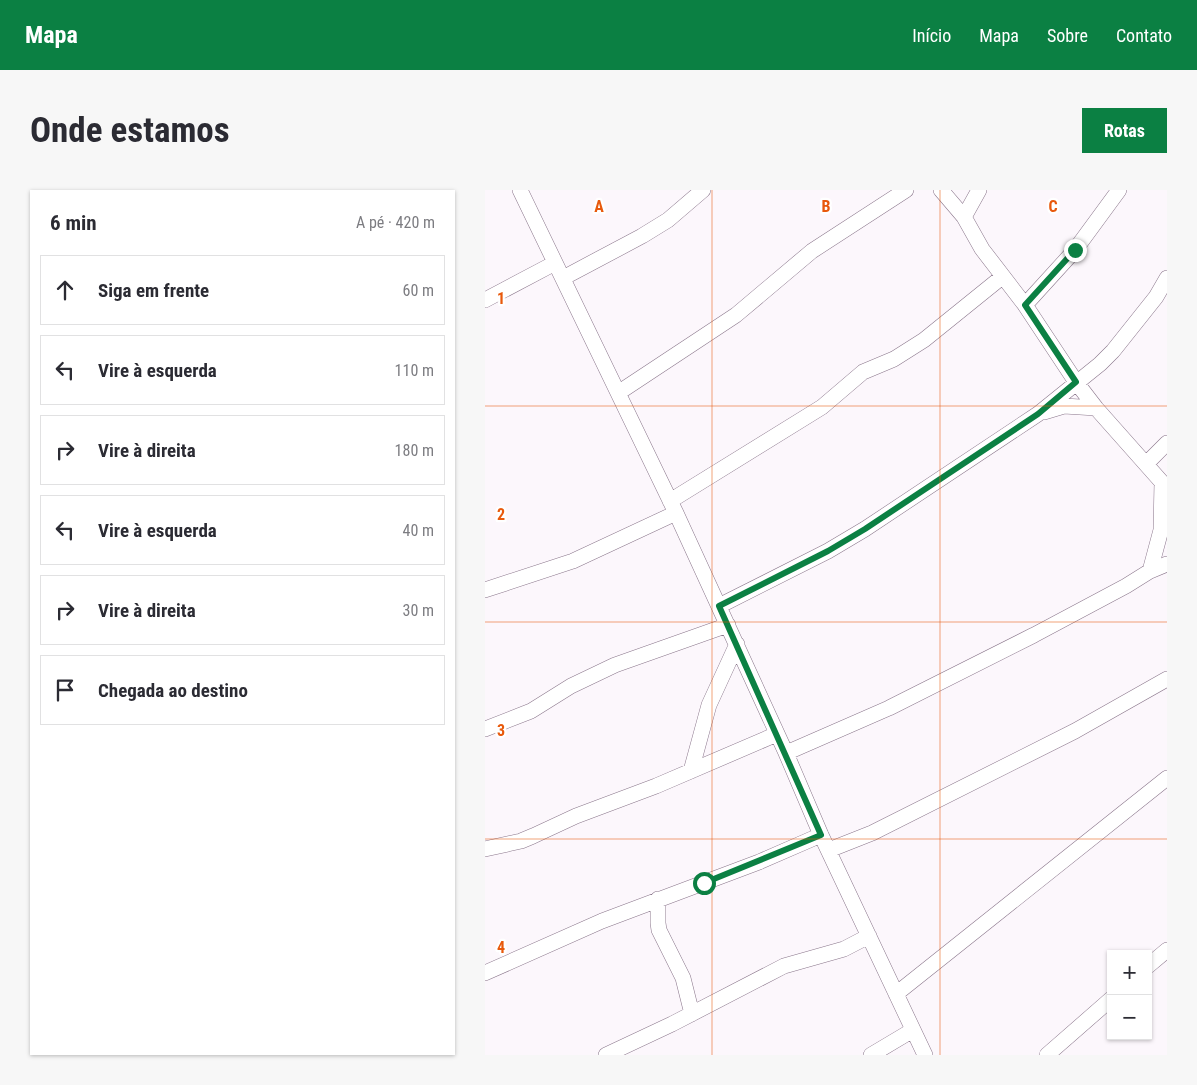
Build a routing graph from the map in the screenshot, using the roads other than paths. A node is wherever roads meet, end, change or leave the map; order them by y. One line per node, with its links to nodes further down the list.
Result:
1 (520, 190): 8 (street)
2 (703, 190): 10 (street)
3 (906, 190): 15 (street)
4 (941, 190): 7 (street)
5 (979, 190): 7 (street)
6 (1119, 190): 13 (street)
7 (964, 217): 9 (street)
8 (555, 263): 10 (street); 12 (street)
9 (1002, 277): 13 (street); 21 (street)
10 (563, 278): 15 (street)
11 (1167, 278): 14 (street)
12 (485, 300)
13 (1025, 305): 14 (street)
14 (1076, 382): 16 (street); 17 (street)
15 (618, 393): 21 (street)
16 (1097, 408): 17 (street); 19 (street)
17 (1038, 414): 25 (street)
18 (1167, 443): 19 (street)
19 (1146, 464): 20 (street)
20 (1164, 485): 23 (street)
21 (673, 507): 24 (street); 25 (street)
22 (1167, 564): 23 (street)
23 (1150, 571): 31 (street)
24 (485, 590)
25 (719, 606): 26 (street)
26 (728, 625): 27 (street); 29 (street)
27 (737, 644): 30 (street); 32 (street)
28 (1167, 679): 36 (street)
29 (485, 729)
30 (777, 734): 31 (street); 32 (street)
31 (786, 753): 34 (street)
32 (691, 771): 35 (street)
33 (1167, 778): 42 (street)
34 (821, 835): 36 (street); 37 (street)
35 (485, 849)
36 (829, 850): 38 (street)
37 (659, 899): 41 (street); 44 (street)
38 (869, 936): 42 (street); 44 (street)
39 (1167, 950): 40 (street)
40 (1152, 963)
41 (485, 973)
42 (896, 994): 45 (street)
43 (1107, 1002): 49 (street)
44 (692, 1014): 46 (street)
45 (913, 1030): 47 (street); 48 (street)
46 (606, 1055)
47 (871, 1055)
48 (925, 1055)
49 (1047, 1055)

